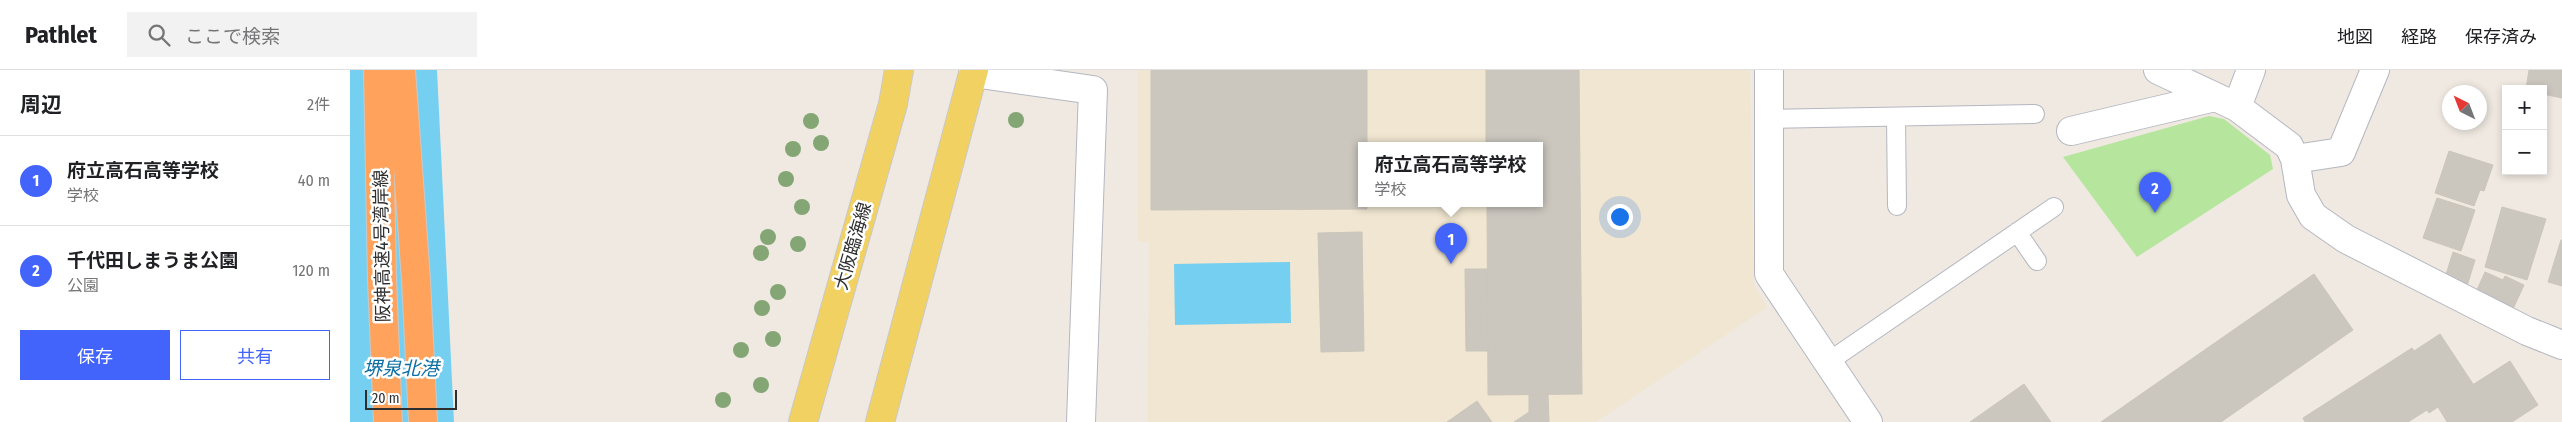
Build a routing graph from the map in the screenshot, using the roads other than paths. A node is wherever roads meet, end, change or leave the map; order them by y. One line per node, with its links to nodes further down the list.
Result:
1 (378, 70): 21 (highway, 阪神高速4号湾岸線)
2 (401, 70): 22 (highway)
3 (899, 70): 23 (main road, 大阪臨海線)
4 (1768, 70): 12 (street)
5 (2158, 70): 9 (street)
6 (2250, 70): 9 (street)
7 (2375, 70): 14 (street)
8 (973, 71): 24 (main road); 25 (street)
9 (2226, 102): 13 (street); 14 (street)
10 (2035, 114): 11 (lane)
11 (1896, 117): 12 (lane); 15 (lane)
12 (1769, 119): 20 (street)
13 (2071, 131)
14 (2295, 159): 19 (street)
15 (1897, 206)
16 (2054, 207): 17 (lane)
17 (2017, 232): 18 (lane); 20 (lane)
18 (2037, 260)
19 (2562, 345)
20 (1828, 362): 26 (street)
21 (388, 422)
22 (423, 422)
23 (803, 422)
24 (880, 422)
25 (1081, 422)
26 (1868, 422)

